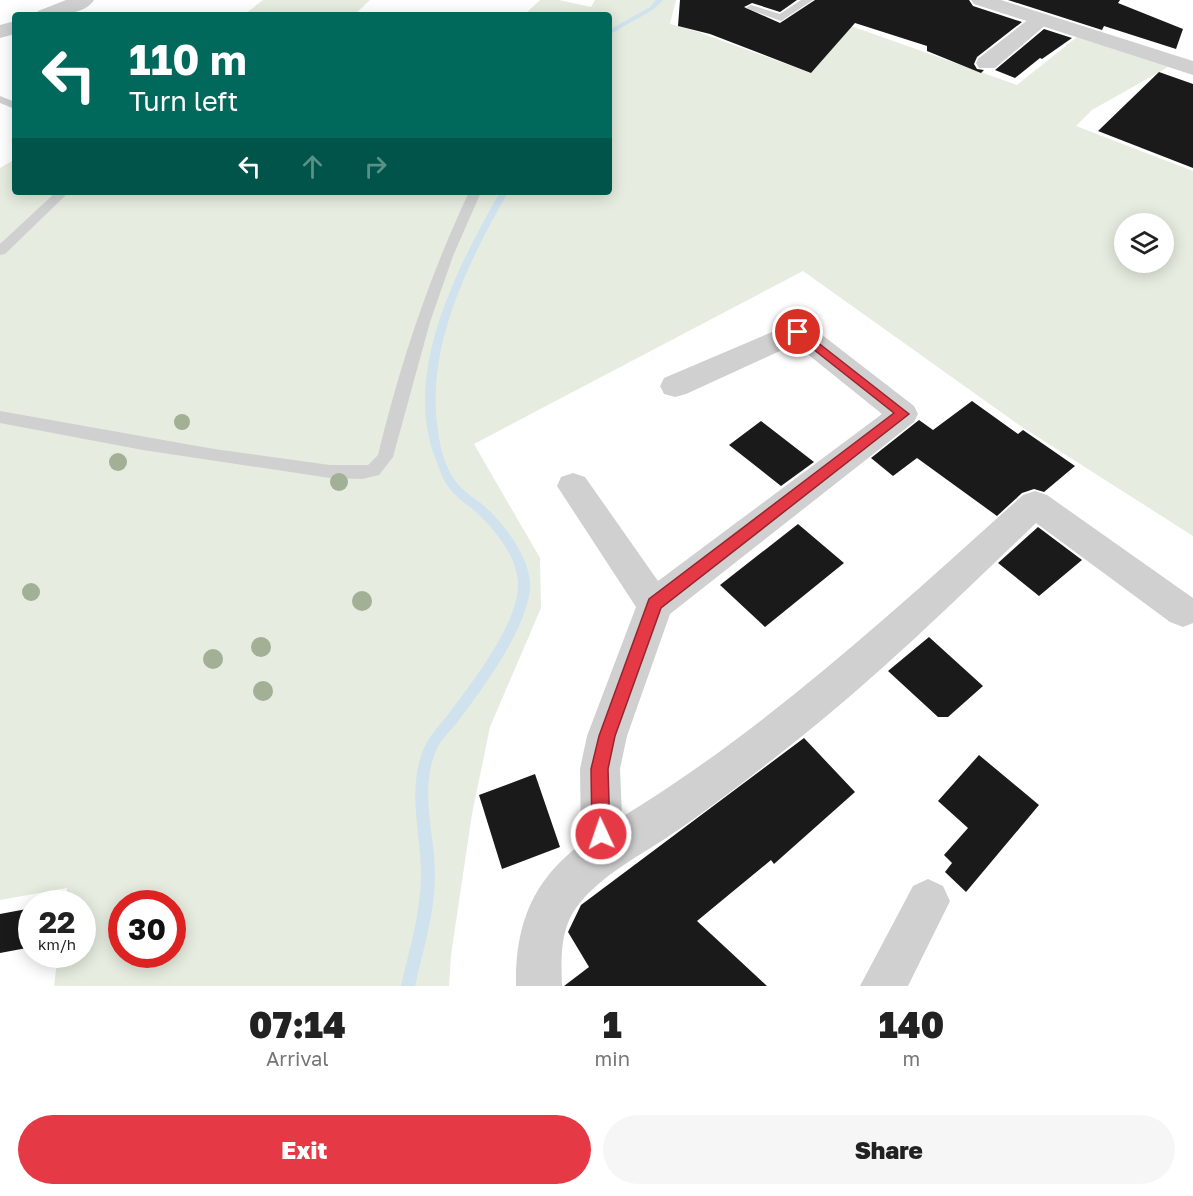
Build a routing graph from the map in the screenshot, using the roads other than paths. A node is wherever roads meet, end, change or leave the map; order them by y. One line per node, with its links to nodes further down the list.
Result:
1 (84, 0): 5 (street)
2 (808, 0): 4 (lane)
3 (993, 2): 6 (street)
4 (751, 8)
5 (53, 12)
6 (1041, 19): 7 (street); 8 (street)
7 (987, 63)
8 (1193, 68)
9 (60, 195): 11 (lane)
10 (474, 195): 13 (lane)
11 (0, 251)
12 (675, 386): 15 (street)
13 (0, 417)
14 (573, 486): 15 (street)
15 (655, 604): 17 (street)
16 (1183, 611): 17 (street)
17 (603, 856): 19 (street)
18 (928, 901): 20 (street)
19 (539, 986)
20 (883, 986)

